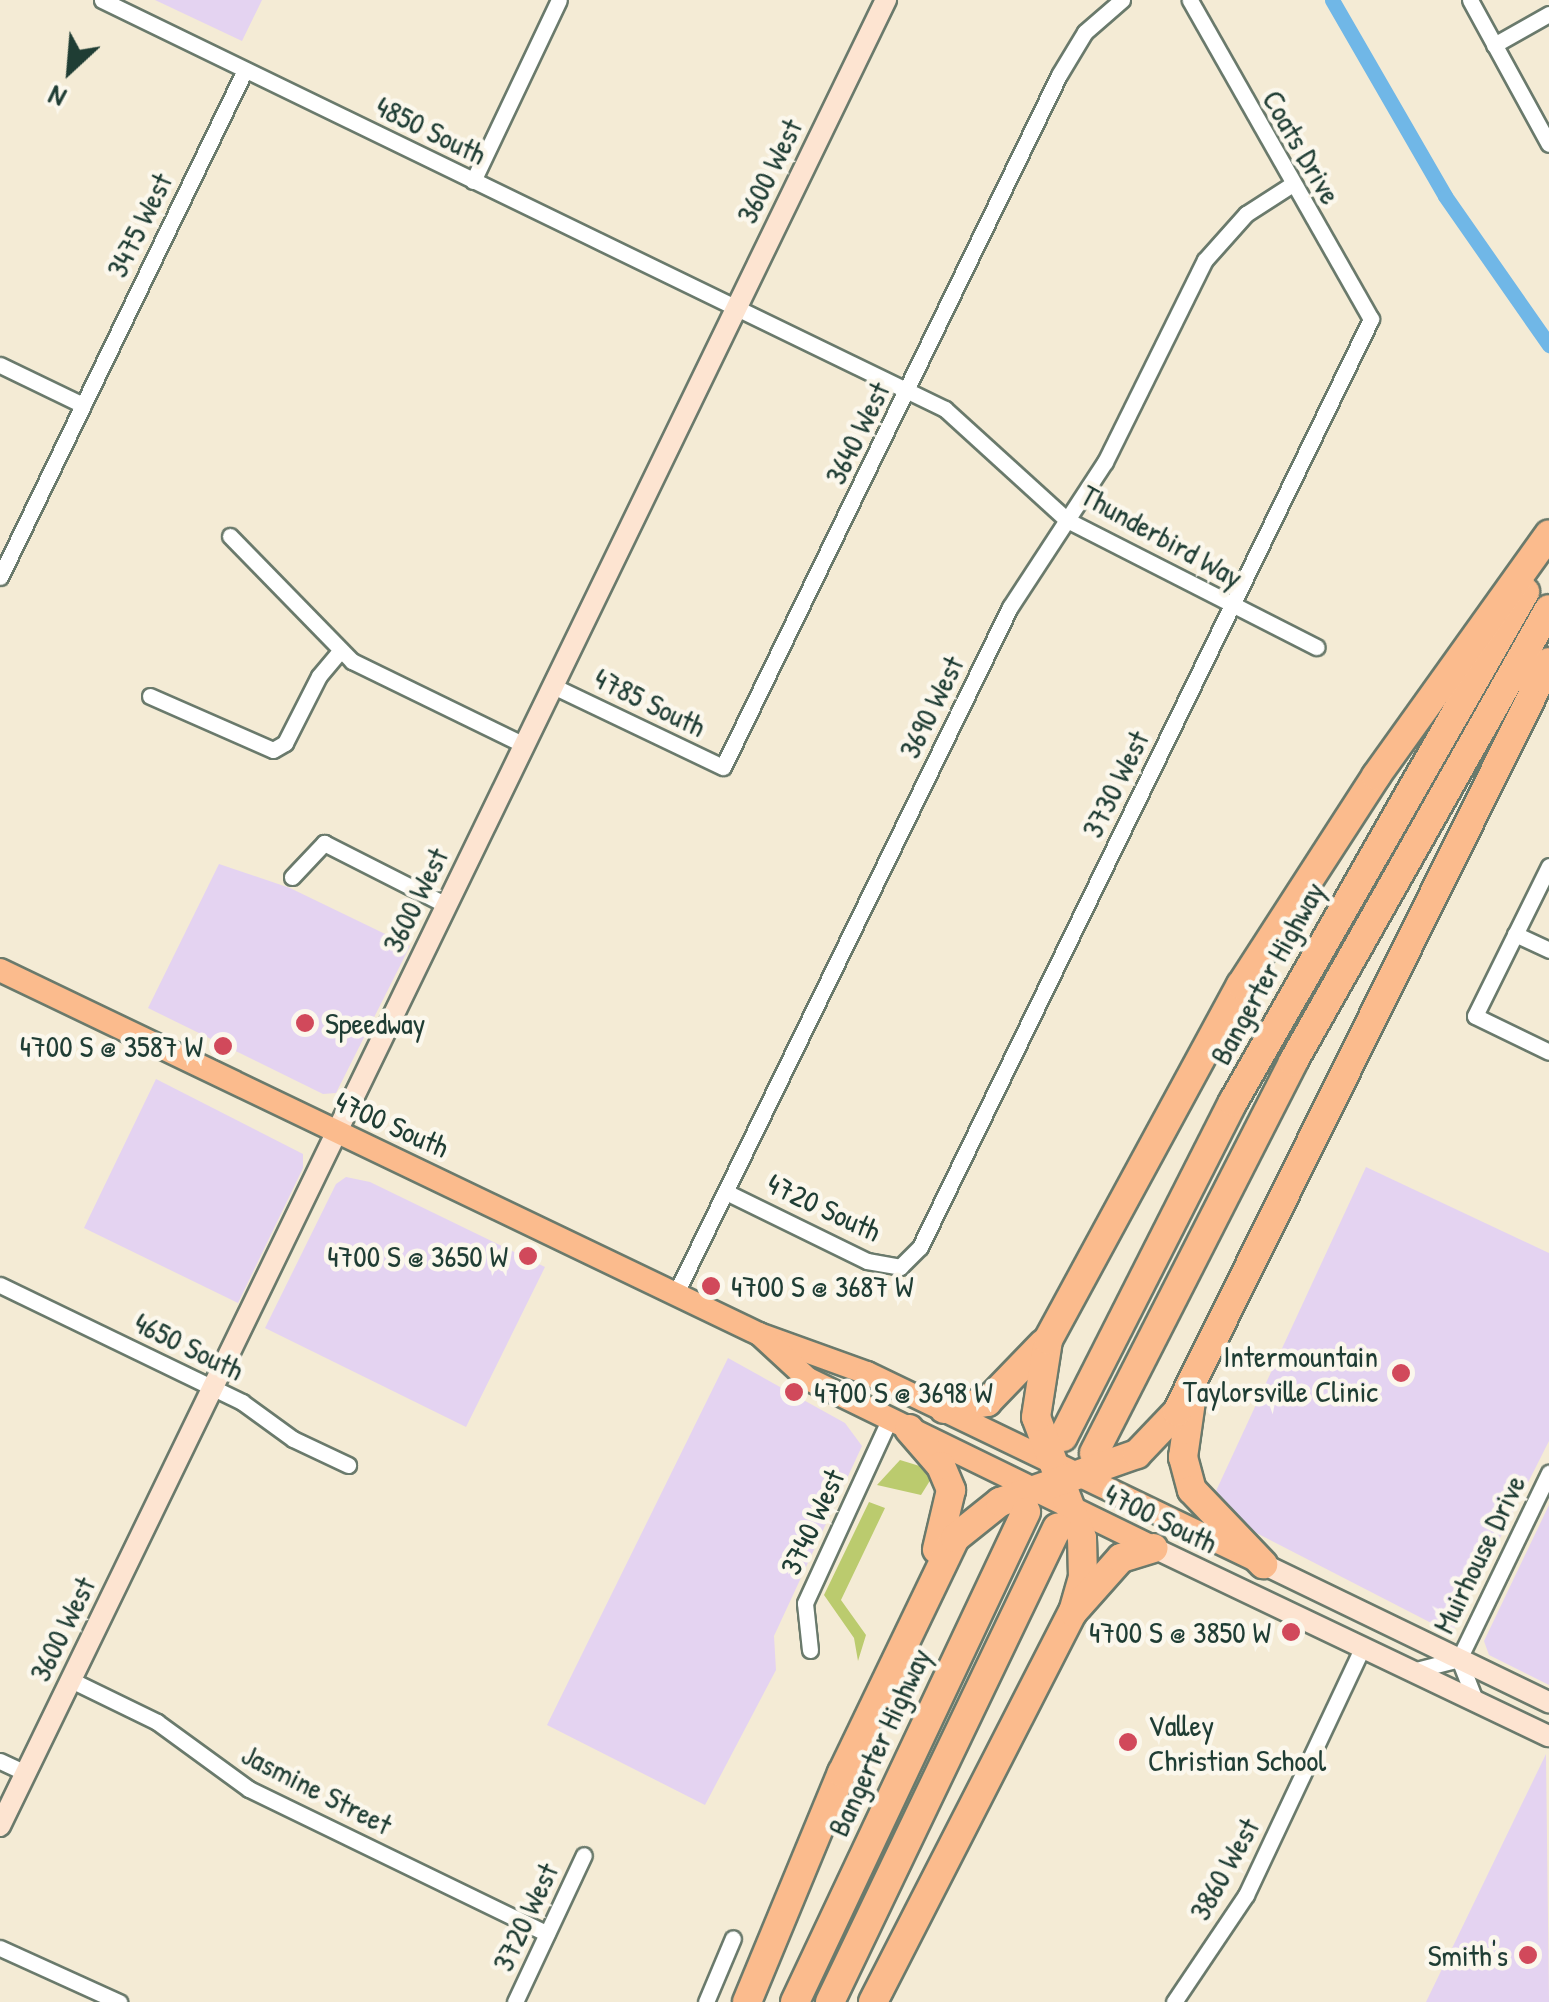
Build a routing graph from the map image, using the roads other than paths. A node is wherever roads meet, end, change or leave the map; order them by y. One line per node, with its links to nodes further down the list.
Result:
1 (102, 0): 9 (street, 4850 South)
2 (559, 0): 11 (street)
3 (886, 0): 13 (street, 3600 West)
4 (1122, 0): 16 (street, 3640 West)
5 (1190, 0): 12 (street, Coats Drive)
6 (1470, 0): 8 (street)
7 (1549, 14): 8 (street)
8 (1494, 45): 10 (street)
9 (245, 70): 11 (street, 4850 South); 17 (street, 3475 West)
10 (1549, 144)
11 (473, 181): 13 (street, 4850 South)
12 (1291, 186): 14 (street, Coats Drive); 18 (street, 3690 West)
13 (735, 308): 16 (street, Thunderbird Way); 28 (street, 3600 West)
14 (1371, 319): 23 (street, 3730 West)
15 (0, 365): 17 (street)
16 (908, 392): 18 (street, Thunderbird Way); 31 (street, 3640 West)
17 (83, 405): 22 (street, 3475 West)
18 (1067, 520): 23 (street, Thunderbird Way); 40 (street, 3690 West)
19 (1549, 534): 44 (highway)
20 (230, 536): 26 (street)
21 (1549, 552): 51 (highway, Bangerter Highway)
22 (0, 577)
23 (1232, 606): 25 (street, Thunderbird Way); 41 (street, 3730 West)
24 (1549, 609): 51 (highway, Bangerter Highway)
25 (1316, 647)
26 (340, 651): 29 (street); 30 (street)
27 (1549, 662): 46 (highway)
28 (553, 686): 30 (street, 3600 West); 31 (street, 4785 South)
29 (150, 696)
30 (524, 745): 34 (street, 3600 West)
31 (723, 767)
32 (1549, 866): 35 (street)
33 (292, 877): 34 (street)
34 (446, 904): 39 (street, 3600 West)
35 (1516, 934): 36 (street); 38 (street)
36 (1549, 950)
37 (0, 970): 39 (main road, 4700 South)
38 (1549, 1052)
39 (338, 1128): 43 (main road, 4700 South); 47 (street, 3600 West)
40 (726, 1192): 41 (street, 4720 South); 43 (street, 3690 West)
41 (900, 1267)
42 (0, 1285): 47 (street, 4650 South)
43 (676, 1293): 45 (main road, 4700 South)
44 (1054, 1326): 48 (highway); 51 (highway)
45 (759, 1334): 48 (main road, 4700 South); 49 (main road, 4700 South)
46 (1201, 1369): 51 (highway); 55 (highway)
47 (212, 1388): 50 (street, 4650 South); 62 (street, 3600 West)
48 (944, 1409): 51 (main road, 4700 South)
49 (899, 1425): 51 (main road, 4700 South); 56 (highway); 59 (street, 3740 West)
50 (348, 1465)
51 (1058, 1473): 53 (highway); 55 (main road, 4700 South); 56 (highway); 77 (highway, Bangerter Highway)
52 (1549, 1474): 60 (street, Muirhouse Drive)
53 (1066, 1519): 54 (main road, 4700 South); 57 (highway); 78 (highway)
54 (1154, 1548): 57 (highway); 58 (street, 4700 South)
55 (1263, 1564): 60 (street, 4700 South)
56 (923, 1599): 76 (highway)
57 (1072, 1612): 79 (highway)
58 (1362, 1649): 61 (street, 4700 South); 80 (street, 3860 West)
59 (810, 1650)
60 (1459, 1659): 61 (street, Muirhouse Drive); 63 (street, 4700 South); 64 (street, Muirhouse Drive)
61 (1398, 1666): 64 (street, 4700 South)
62 (71, 1680): 67 (street, 3600 West); 70 (street, Jasmine Street)
63 (1549, 1702)
64 (1488, 1710): 65 (street, 4700 South)
65 (1549, 1736)
66 (0, 1760): 67 (street)
67 (26, 1773): 68 (street, 3600 West)
68 (0, 1826)
69 (584, 1855): 70 (street, 3720 West)
70 (547, 1934): 74 (street, 3720 West)
71 (733, 1938): 75 (street)
72 (0, 1948): 73 (street)
73 (113, 2001)
74 (515, 2002)
75 (706, 2002)
76 (747, 2002)
77 (795, 2002)
78 (830, 2002)
79 (873, 2002)
80 (1174, 2002)

